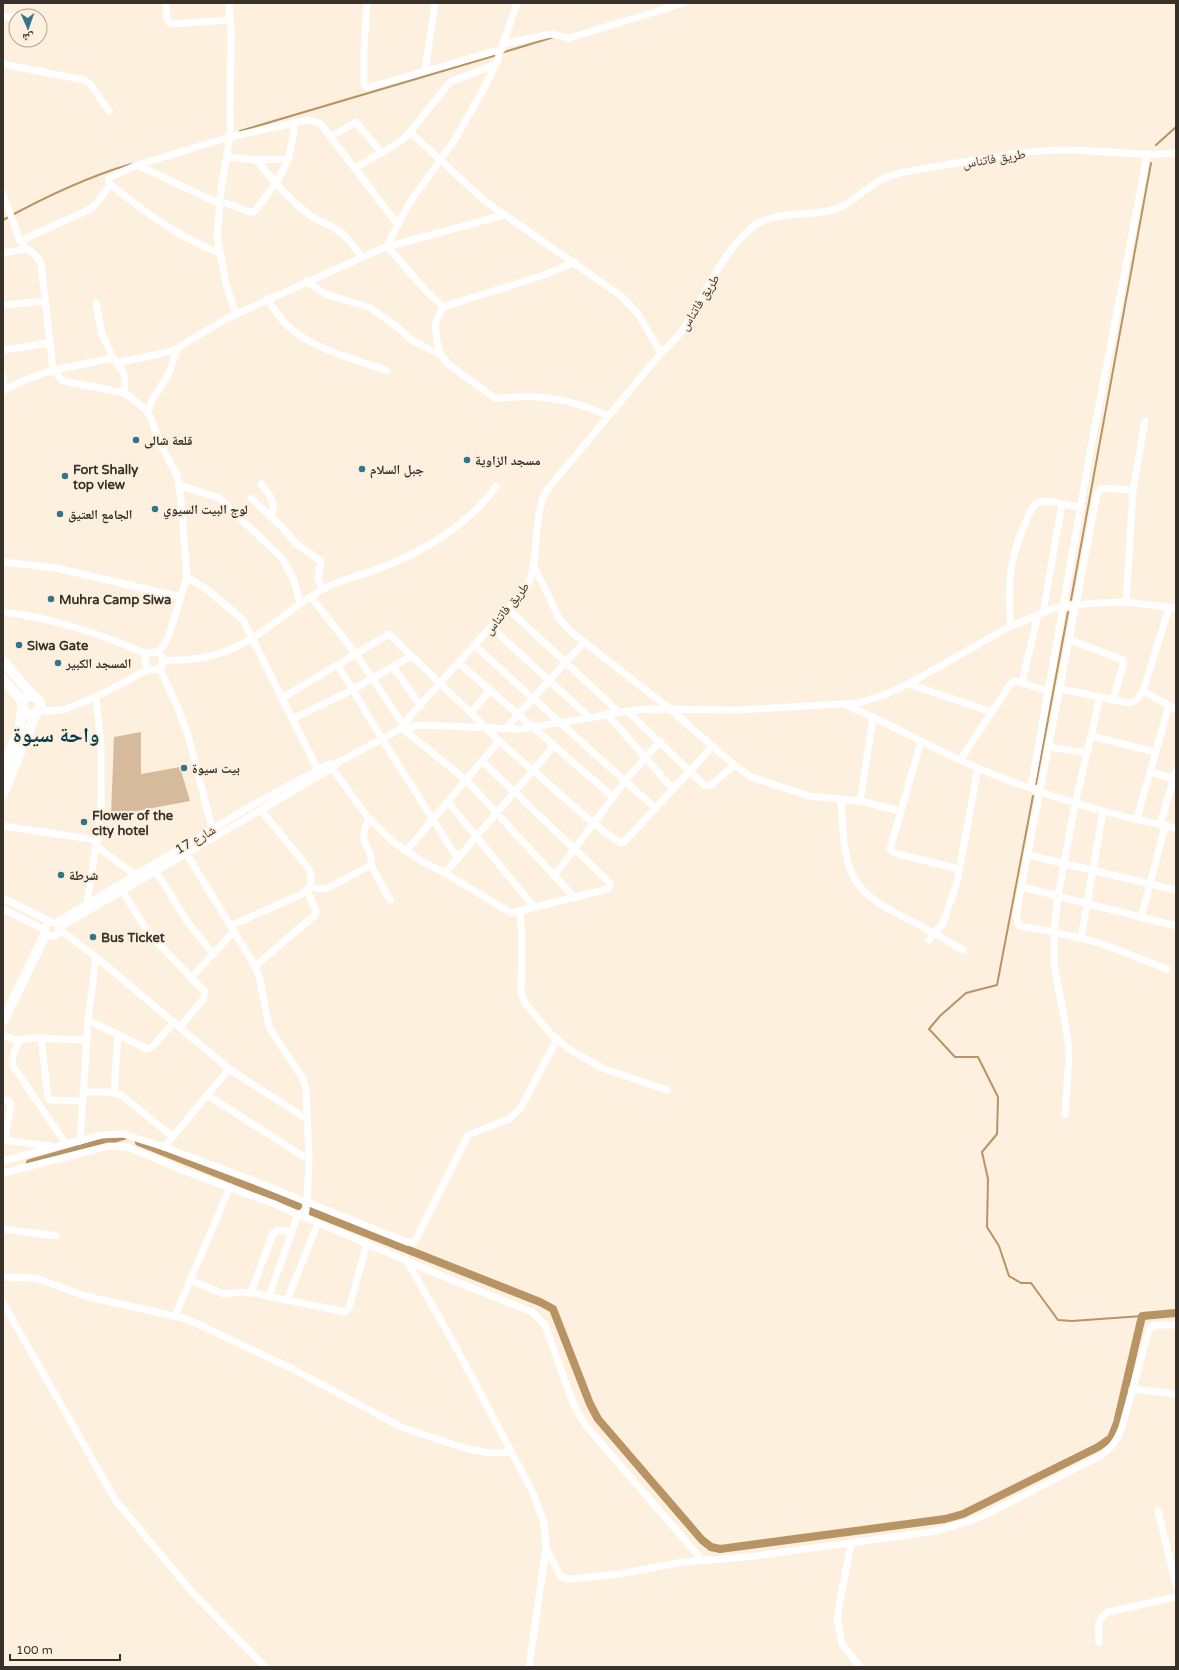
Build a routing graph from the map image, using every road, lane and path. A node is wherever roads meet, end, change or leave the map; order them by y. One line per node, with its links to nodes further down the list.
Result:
1 (166, 3): 7 (street)
2 (229, 3): 7 (street)
3 (367, 3): 11 (street)
4 (435, 3): 11 (street)
5 (517, 3): 8 (street)
6 (684, 3): 8 (street)
7 (230, 20): 15 (street)
8 (503, 46): 10 (street); 11 (street)
9 (3, 64): 12 (street)
10 (496, 64): 14 (street); 21 (street)
11 (425, 70)
12 (109, 111)
13 (295, 122): 15 (street); 16 (street); 22 (street)
14 (410, 132): 17 (street); 21 (street)
15 (230, 137): 20 (street); 24 (street)
16 (330, 137): 17 (street); 25 (street)
17 (382, 153): 25 (street)
18 (1176, 154): 19 (street, طريق فاتناس)
19 (1146, 156): 50 (street, طريق فاتناس); 67 (street)
20 (227, 157): 23 (street); 29 (street)
21 (440, 158): 31 (street); 32 (street)
22 (289, 159): 23 (street); 27 (street)
23 (256, 160): 27 (street)
24 (137, 165): 26 (street); 29 (street)
25 (355, 168): 32 (street)
26 (110, 184): 33 (street); 37 (street)
27 (276, 184): 29 (street); 38 (street)
28 (3, 194): 30 (street)
29 (220, 203): 37 (street)
30 (6, 211): 33 (street)
31 (504, 215): 34 (street); 39 (street)
32 (398, 225): 34 (street)
33 (20, 241): 35 (street)
34 (387, 246): 38 (street); 45 (street)
35 (28, 249): 36 (street); 42 (street)
36 (3, 252)
37 (220, 253): 46 (street)
38 (361, 256): 40 (street)
39 (574, 262): 45 (street); 50 (street)
40 (306, 281): 41 (street); 51 (street)
41 (267, 299): 46 (street); 54 (street)
42 (45, 301): 44 (street); 47 (street)
43 (96, 303): 52 (street)
44 (3, 305)
45 (443, 307): 51 (street)
46 (236, 315): 48 (street)
47 (49, 343): 49 (street); 53 (street)
48 (178, 348): 52 (street); 58 (street)
49 (3, 350)
50 (661, 353): 59 (street, طريق فاتناس)
51 (441, 355): 59 (street)
52 (115, 361): 53 (street); 57 (street)
53 (53, 370): 56 (street); 57 (street)
54 (387, 371)
55 (3, 377): 56 (street)
56 (4, 390)
57 (124, 393): 58 (street)
58 (148, 412): 62 (street)
59 (608, 416): 72 (street, طريق فاتناس)
60 (1145, 421): 64 (street)
61 (261, 484): 68 (street)
62 (180, 485): 73 (street); 78 (street)
63 (496, 486): 74 (street)
64 (1132, 490): 77 (street); 80 (street)
65 (251, 498): 68 (street)
66 (1062, 504): 67 (street); 84 (street); 85 (street)
67 (1081, 508): 79 (street)
68 (270, 516): 70 (street)
69 (285, 520): 70 (street)
70 (286, 530): 74 (street)
71 (3, 562): 75 (street)
72 (533, 564): 82 (street, طريق فاتناس); 89 (street)
73 (187, 577): 75 (street); 87 (street)
74 (322, 590): 76 (street)
75 (181, 597): 91 (street)
76 (311, 597): 78 (street); 93 (street)
77 (1126, 602): 80 (street); 81 (street)
78 (300, 604): 87 (street)
79 (1063, 606): 80 (street); 84 (street); 112 (street)
80 (1076, 606): 88 (street)
81 (1173, 608): 113 (street)
82 (508, 609): 86 (street, طريق فاتناس); 97 (street)
83 (3, 612): 92 (street)
84 (1040, 613): 85 (street); 106 (street)
85 (1011, 626): 108 (street)
86 (491, 628): 90 (street, طريق فاتناس); 105 (street)
87 (253, 638): 96 (street); 118 (street)
88 (1070, 640): 109 (street); 119 (street)
89 (584, 642): 97 (street); 124 (street)
90 (475, 646): 98 (street, طريق فاتناس); 116 (street)
91 (158, 652): 92 (street); 96 (street)
92 (147, 654): 101 (street)
93 (356, 654): 94 (street); 99 (street); 103 (street)
94 (411, 656): 100 (street); 107 (street)
95 (3, 661): 114 (street)
96 (164, 661): 102 (street)
97 (565, 662): 105 (street); 128 (street)
98 (459, 663): 107 (street, طريق فاتناس); 111 (street)
99 (338, 665): 110 (street); 118 (street)
100 (393, 667): 103 (street); 123 (street)
101 (149, 669): 102 (street); 115 (street)
102 (160, 669): 187 (street)
103 (373, 678): 110 (street); 138 (street)
104 (3, 680): 122 (street)
105 (548, 680): 116 (street); 133 (street)
106 (1022, 683): 112 (street); 129 (street)
107 (440, 684): 123 (street, طريق فاتناس); 130 (street)
108 (909, 684): 120 (street); 129 (street)
109 (1061, 688): 117 (street); 148 (street)
110 (352, 690): 135 (street); 142 (street)
111 (490, 690): 130 (street); 131 (street)
112 (1048, 690): 166 (street)
113 (1142, 690): 119 (street); 121 (street)
114 (33, 696): 122 (street); 126 (street)
115 (96, 697): 126 (street); 190 (street)
116 (532, 697): 131 (street); 136 (street)
117 (1100, 697): 119 (street); 141 (street)
118 (282, 698): 135 (street)
119 (1113, 700)
120 (845, 705): 124 (street); 134 (street)
121 (1168, 705): 125 (street); 149 (street)
122 (22, 706): 126 (street); 157 (street)
123 (420, 706): 138 (street, طريق فاتناس)
124 (670, 709): 127 (street); 147 (street)
125 (1176, 709)
126 (37, 710): 170 (street)
127 (627, 711): 128 (street); 144 (street)
128 (619, 712): 132 (street)
129 (991, 712): 152 (street)
130 (471, 713): 139 (street)
131 (517, 713): 137 (street); 140 (street)
132 (607, 714): 133 (street); 151 (street)
133 (590, 718): 136 (street)
134 (874, 718): 145 (street); 173 (street)
135 (292, 719): 158 (street)
136 (562, 723): 137 (street); 165 (street)
137 (534, 727): 140 (street); 146 (street)
138 (404, 728): 139 (street); 142 (street, شارع 17); 164 (street)
139 (485, 728): 140 (street); 143 (street)
140 (505, 729)
141 (1091, 736): 149 (street); 150 (street)
142 (382, 739): 155 (street, شارع 17); 183 (street)
143 (499, 741): 153 (street); 159 (street)
144 (660, 741): 151 (street); 161 (street)
145 (921, 741): 152 (street); 178 (street)
146 (554, 746): 159 (street); 171 (street)
147 (713, 746): 154 (street); 161 (street)
148 (1049, 747): 150 (street); 169 (street)
149 (1155, 752): 162 (street)
150 (1087, 753): 175 (street)
151 (645, 758): 165 (street); 167 (street)
152 (960, 760): 156 (street)
153 (482, 762): 164 (street); 168 (street)
154 (734, 765): 161 (street); 172 (street)
155 (335, 766): 158 (street, شارع 17); 177 (street, شارع 17); 181 (street)
156 (978, 768): 166 (street); 198 (street)
157 (3, 769)
158 (318, 770): 187 (street, شارع 17)
159 (532, 770): 168 (street); 184 (street)
160 (1176, 770): 163 (street)
161 (690, 771): 167 (street)
162 (1150, 772): 163 (street); 182 (street)
163 (1175, 779): 185 (street)
164 (466, 780): 174 (street); 180 (street)
165 (626, 780): 171 (street); 176 (street)
166 (1031, 788): 169 (street)
167 (673, 789): 176 (street)
168 (514, 792): 180 (street); 191 (street)
169 (1040, 792): 175 (street); 194 (street)
170 (3, 794)
171 (613, 797): 184 (street)
172 (841, 799): 173 (street); 224 (street)
173 (860, 801): 178 (street)
174 (448, 802): 183 (street); 189 (street)
175 (1075, 804): 179 (street); 196 (street)
176 (655, 808): 184 (street)
177 (261, 810): 193 (street, شارع 17); 206 (street)
178 (900, 811): 198 (street)
179 (1103, 811): 182 (street); 199 (street)
180 (497, 814): 189 (street); 203 (street)
181 (369, 818): 192 (street); 197 (street)
182 (1137, 818): 185 (street)
183 (433, 820): 192 (street); 195 (street)
184 (593, 823): 191 (street)
185 (1162, 825): 188 (street); 204 (street)
186 (3, 826): 190 (street)
187 (212, 828): 202 (street, شارع 17)
188 (1176, 828)
189 (477, 838): 195 (street); 215 (street)
190 (97, 843): 202 (street); 213 (street)
191 (573, 850): 203 (street); 210 (street)
192 (406, 851): 201 (street)
193 (186, 853): 200 (street, شارع 17); 221 (street)
194 (1028, 855): 196 (street); 205 (street)
195 (458, 859): 201 (street)
196 (1064, 863): 199 (street); 209 (street)
197 (371, 865): 206 (street); 212 (street)
198 (959, 869): 224 (street)
199 (1092, 870): 204 (street); 214 (street)
200 (156, 871): 208 (street, شارع 17); 228 (street)
201 (446, 873): 217 (street)
202 (134, 874): 213 (street, شارع 17)
203 (554, 876): 210 (street)
204 (1150, 884): 207 (street); 218 (street)
205 (1022, 887): 209 (street); 223 (street)
206 (309, 888): 221 (street); 230 (street)
207 (1176, 890)
208 (122, 891): 219 (street, شارع 17); 232 (street)
209 (1058, 896): 214 (street); 223 (street)
210 (575, 898): 215 (street)
211 (4, 900): 219 (street)
212 (390, 900)
213 (87, 902): 219 (street, شارع 17)
214 (1087, 904): 218 (street); 225 (street)
215 (534, 908): 217 (street)
216 (3, 909): 222 (street)
217 (520, 912): 239 (street)
218 (1141, 918): 220 (street)
219 (56, 926): 222 (street); 222 (street); 229 (street)
220 (1176, 926)
221 (232, 929): 228 (street); 230 (street)
222 (45, 931): 234 (street)
223 (1054, 932): 225 (street); 249 (street)
224 (935, 933): 226 (street); 227 (street)
225 (1081, 938): 231 (street)
226 (929, 940)
227 (963, 950)
228 (213, 954): 232 (street)
229 (96, 957): 233 (street); 235 (street)
230 (255, 966): 250 (street)
231 (1167, 969)
232 (191, 978): 235 (street)
233 (88, 1020): 237 (street); 241 (street)
234 (3, 1021)
235 (177, 1024): 237 (street); 242 (street)
236 (3, 1035): 240 (street)
237 (118, 1035): 245 (street)
238 (41, 1038): 240 (street); 241 (street); 248 (street)
239 (557, 1039): 243 (street); 261 (street)
240 (19, 1040): 254 (street)
241 (87, 1040): 244 (street)
242 (229, 1069): 246 (street); 250 (street)
243 (667, 1090)
244 (83, 1092): 245 (street); 248 (street)
245 (114, 1092): 251 (street)
246 (207, 1095): 251 (street); 257 (street)
247 (3, 1099): 252 (street)
248 (83, 1101): 253 (street)
249 (1065, 1114)
250 (308, 1120): 257 (street)
251 (172, 1136): 256 (street)
252 (4, 1140): 255 (street)
253 (80, 1141): 254 (street); 256 (street)
254 (66, 1144): 255 (street)
255 (54, 1147): 258 (street)
256 (164, 1147): 261 (street)
257 (309, 1160): 261 (street)
258 (3, 1162)
259 (3, 1173): 260 (street)
260 (230, 1187): 262 (street); 270 (street)
261 (308, 1201): 262 (street)
262 (302, 1215): 263 (street); 265 (street)
263 (318, 1223): 267 (street); 273 (street)
264 (3, 1229): 266 (street)
265 (291, 1232): 271 (street); 272 (street)
266 (56, 1236)
267 (367, 1243): 268 (street); 273 (street)
268 (406, 1259): 279 (street); 283 (street)
269 (3, 1277): 275 (street)
270 (190, 1280): 271 (street); 275 (street)
271 (251, 1293): 272 (street)
272 (269, 1296): 273 (street)
273 (287, 1300)
274 (3, 1303): 287 (street)
275 (175, 1316): 279 (street)
276 (1176, 1325): 277 (street)
277 (1132, 1389): 278 (street); 281 (street)
278 (1176, 1394)
279 (511, 1452): 282 (street)
280 (1158, 1511): 284 (street)
281 (851, 1543): 283 (street); 289 (street)
282 (546, 1548): 283 (street); 288 (street)
283 (703, 1561)
284 (1176, 1585)
285 (1176, 1598): 286 (street)
286 (1099, 1642)
287 (265, 1667)
288 (529, 1667)
289 (860, 1667)

